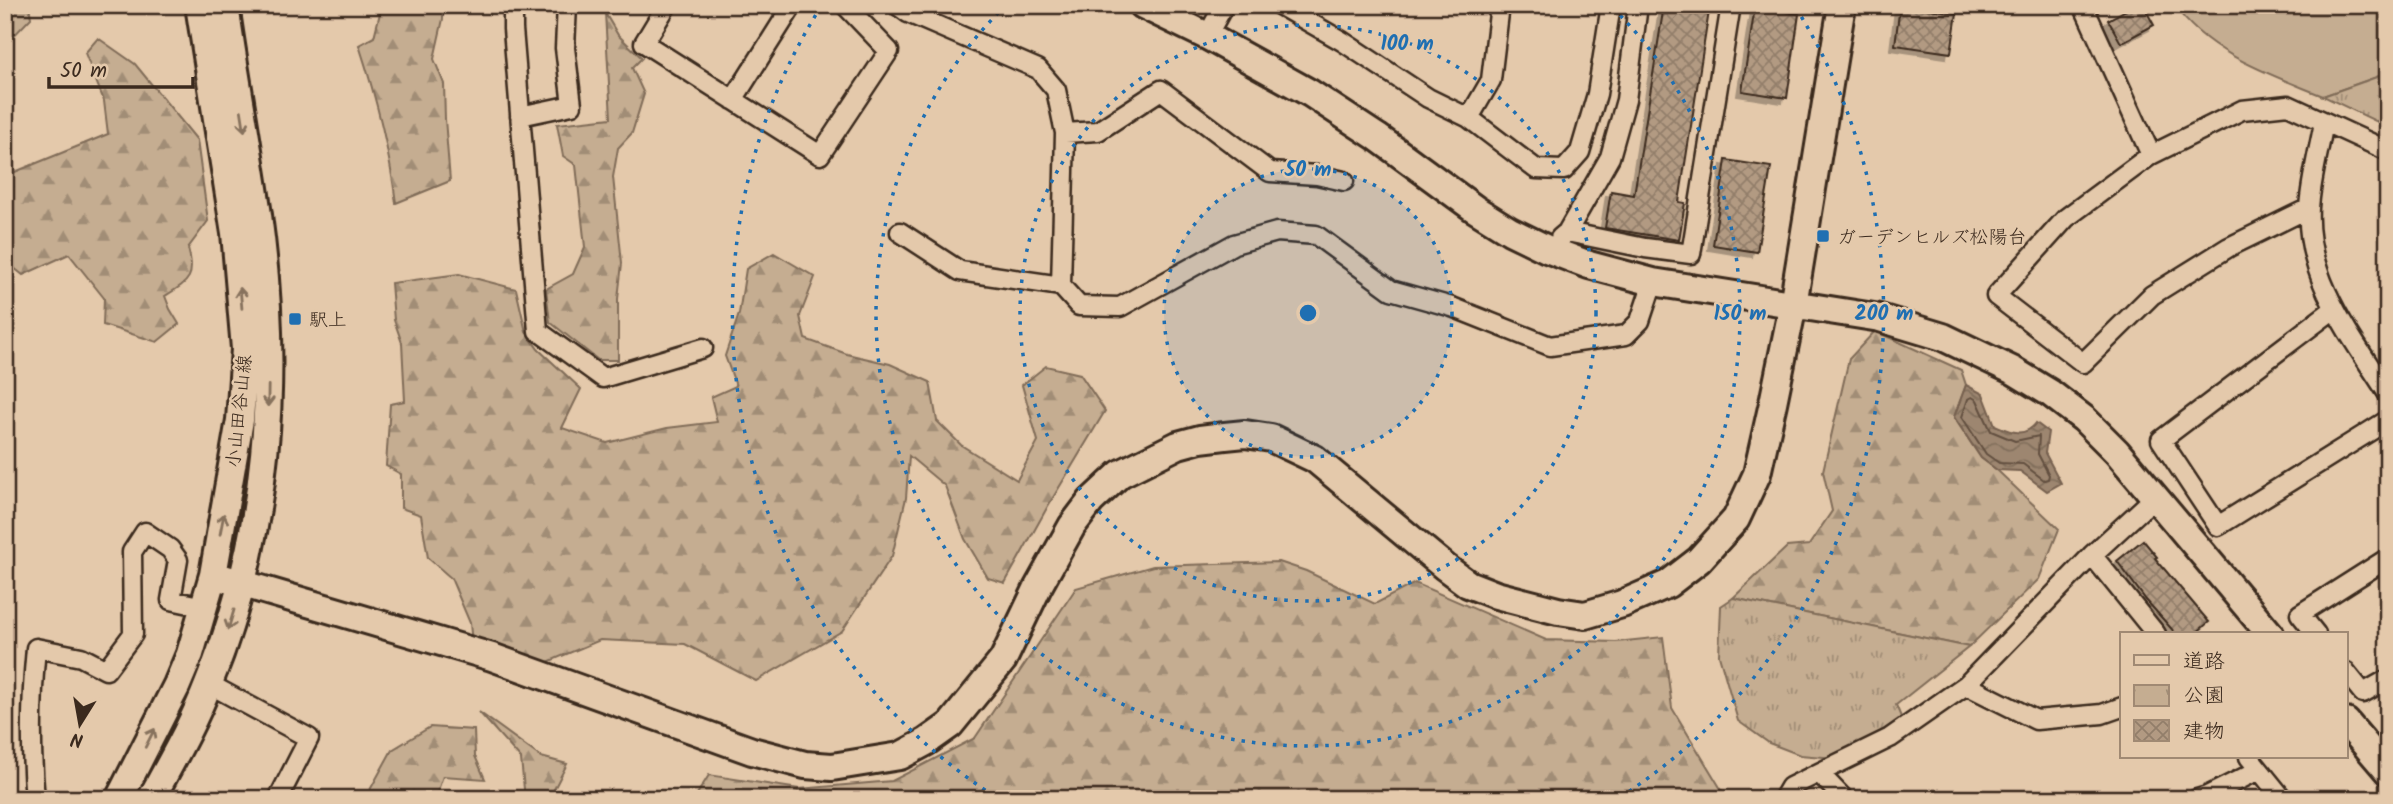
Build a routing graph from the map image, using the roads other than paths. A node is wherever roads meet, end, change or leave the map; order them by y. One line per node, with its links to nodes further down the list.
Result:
1 (199, 5): 41 (street, 小山田谷山線, one-way to 1)
2 (225, 5): 42 (street, 小山田谷山線, one-way to 42)
3 (513, 5): 20 (street)
4 (567, 5): 20 (street)
5 (667, 5): 19 (street)
6 (793, 5): 19 (street)
7 (845, 5): 19 (street)
8 (897, 5): 23 (street)
9 (1143, 5): 18 (street)
10 (1224, 5): 18 (street)
11 (1279, 5): 21 (street)
12 (1500, 5): 21 (street)
13 (1611, 5): 21 (street)
14 (1638, 5): 29 (street)
15 (1731, 5): 29 (street)
16 (1842, 5): 33 (street)
17 (2082, 5): 25 (street)
18 (1208, 36): 30 (street)
19 (733, 100)
20 (520, 116): 35 (street)
21 (1469, 118)
22 (2324, 122): 24 (street); 25 (street); 27 (street)
23 (1065, 133): 26 (street); 32 (street)
24 (2388, 150)
25 (2151, 155): 27 (street)
26 (1344, 181)
27 (2309, 208): 34 (street)
28 (900, 232): 32 (street)
29 (1567, 232): 30 (street)
30 (1547, 249): 31 (street)
31 (1653, 282): 32 (street); 33 (street)
32 (1061, 286)
33 (1793, 305): 38 (street); 42 (street)
34 (2334, 309): 36 (street); 37 (street)
35 (703, 348)
36 (2388, 394)
37 (2388, 420)
38 (2154, 498): 39 (street); 45 (street)
39 (2092, 555): 44 (street); 50 (street)
40 (2388, 558): 46 (street)
41 (213, 575): 42 (street); 43 (street, 小山田谷山線)
42 (241, 583): 49 (street, 小山田谷山線, one-way to 49)
43 (204, 607): 56 (street); 57 (street, 小山田谷山線, one-way to 43)
44 (2154, 632)
45 (2268, 632)
46 (2314, 632)
47 (2348, 675): 48 (street)
48 (2388, 679)
49 (209, 684): 58 (street, 小山田谷山線); 59 (street)
50 (1966, 685): 51 (street); 55 (street)
51 (2120, 708)
52 (2348, 724): 54 (street)
53 (2254, 764): 62 (street); 63 (street)
54 (2388, 771)
55 (1820, 774): 60 (street); 61 (street)
56 (35, 799)
57 (119, 799)
58 (151, 799)
59 (278, 799)
60 (1783, 799)
61 (1844, 799)
62 (2197, 799)
63 (2283, 799)

